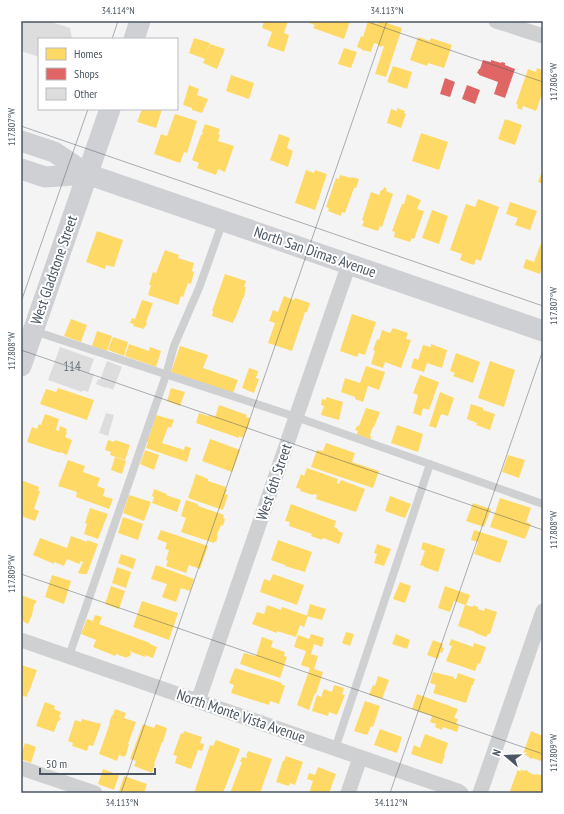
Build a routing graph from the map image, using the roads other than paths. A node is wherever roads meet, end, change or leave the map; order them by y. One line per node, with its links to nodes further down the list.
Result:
1 (140, 21): 4 (main road)
2 (496, 21): 3 (street)
3 (543, 36)
4 (134, 38)
5 (110, 110): 8 (main road, West Gladstone Street)
6 (21, 141): 8 (main road, North San Dimas Avenue)
7 (21, 169): 8 (main road, North San Dimas Avenue)
8 (87, 174): 9 (main road, North San Dimas Avenue); 12 (main road, West Gladstone Street)
9 (223, 220): 10 (main road, North San Dimas Avenue); 14 (lane)
10 (349, 264): 11 (main road, North San Dimas Avenue); 15 (street, West 6th Street)
11 (543, 331)
12 (28, 334): 13 (main road, West Gladstone Street); 14 (lane)
13 (21, 366)
14 (166, 375): 15 (lane); 20 (lane)
15 (296, 417): 16 (lane); 21 (street, West 6th Street)
16 (430, 464): 17 (lane); 22 (lane)
17 (543, 504)
18 (543, 611): 28 (street)
19 (21, 640): 20 (street, North Monte Vista Avenue)
20 (70, 656): 21 (street, North Monte Vista Avenue)
21 (198, 701): 22 (street, North Monte Vista Avenue)
22 (335, 749): 23 (street, North Monte Vista Avenue)
23 (360, 758): 26 (street); 27 (street, North Monte Vista Avenue)
24 (21, 768): 25 (street)
25 (95, 793)
26 (348, 793)
27 (461, 793)
28 (480, 793)

